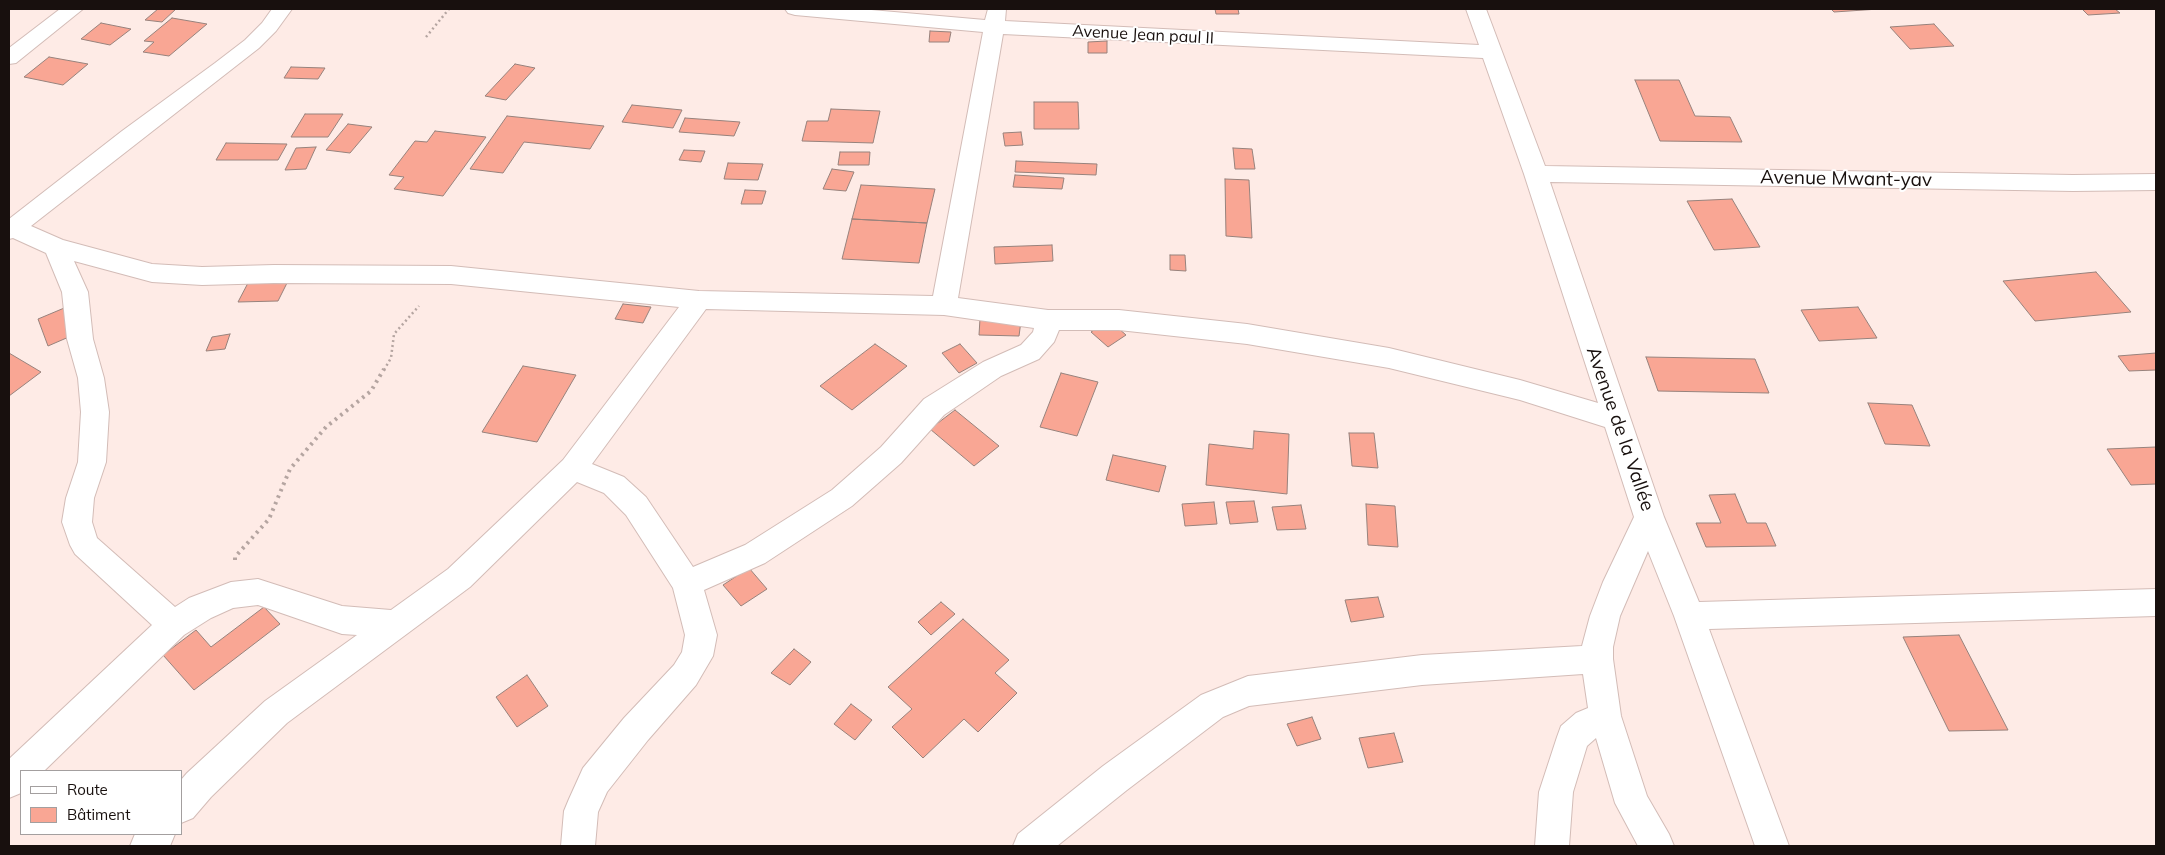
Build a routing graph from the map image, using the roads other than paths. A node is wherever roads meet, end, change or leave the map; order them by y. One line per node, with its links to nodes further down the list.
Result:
1 (73, 9): 7 (street)
2 (282, 9): 10 (street)
3 (795, 9): 5 (street, Avenue Jean paul II)
4 (1476, 9): 6 (street, Avenue de la Vallée)
5 (996, 18): 6 (street, Avenue Jean paul II); 13 (street)
6 (1490, 52): 8 (street, Avenue de la Vallée)
7 (9, 58)
8 (1536, 174): 9 (street, Avenue Mwant-yav); 15 (street, Avenue de la Vallée)
9 (2156, 182)
10 (11, 230): 11 (street)
11 (56, 247): 12 (street); 22 (street)
12 (699, 300): 13 (street); 16 (street)
13 (944, 306): 14 (street)
14 (1048, 320): 15 (street); 18 (street)
15 (1616, 419): 17 (street, Avenue de la Vallée)
16 (573, 468): 18 (street); 21 (street)
17 (1649, 517): 20 (street, Avenue de la Vallée); 23 (street)
18 (688, 583): 31 (street)
19 (2156, 603): 20 (street)
20 (1689, 616): 35 (street, Avenue de la Vallée)
21 (395, 624): 22 (street); 28 (street)
22 (173, 625): 25 (street)
23 (1597, 659): 24 (street); 32 (street)
24 (1605, 716): 33 (street); 34 (street)
25 (22, 770)
26 (20, 771): 27 (street)
27 (9, 782)
28 (182, 805)
29 (157, 835): 30 (street)
30 (147, 846)
31 (578, 846)
32 (1030, 846)
33 (1552, 846)
34 (1657, 846)
35 (1772, 846)

